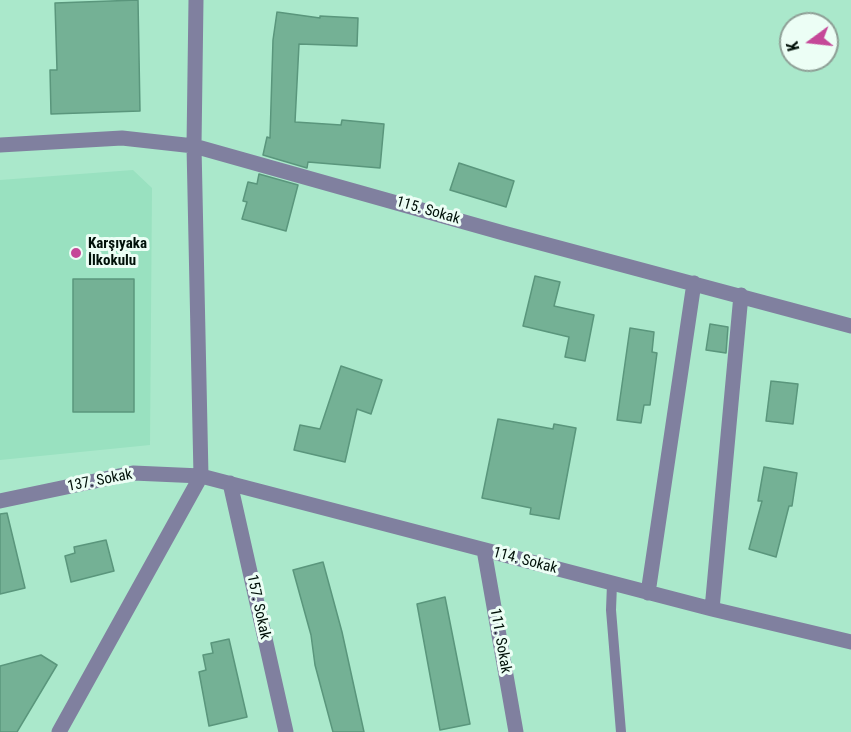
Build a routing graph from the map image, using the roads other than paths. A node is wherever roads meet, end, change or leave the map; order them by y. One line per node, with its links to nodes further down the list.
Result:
1 (196, 0): 3 (street)
2 (0, 145): 3 (street, 115. Sokak)
3 (194, 146): 4 (street, 115. Sokak); 7 (street)
4 (694, 283): 5 (street, 115. Sokak); 12 (street)
5 (741, 296): 6 (street, 115. Sokak); 13 (street)
6 (851, 326)
7 (201, 476): 8 (street, 114. Sokak); 9 (street, 137. Sokak); 15 (street)
8 (231, 483): 10 (street, 114. Sokak); 16 (street, 157. Sokak)
9 (0, 501)
10 (484, 550): 11 (street, 114. Sokak); 17 (street, 111. Sokak)
11 (612, 584): 12 (street, 114. Sokak); 18 (lane)
12 (648, 593): 13 (street, 114. Sokak)
13 (712, 609): 14 (street, 114. Sokak)
14 (851, 642)
15 (59, 732)
16 (286, 732)
17 (516, 732)
18 (621, 732)

